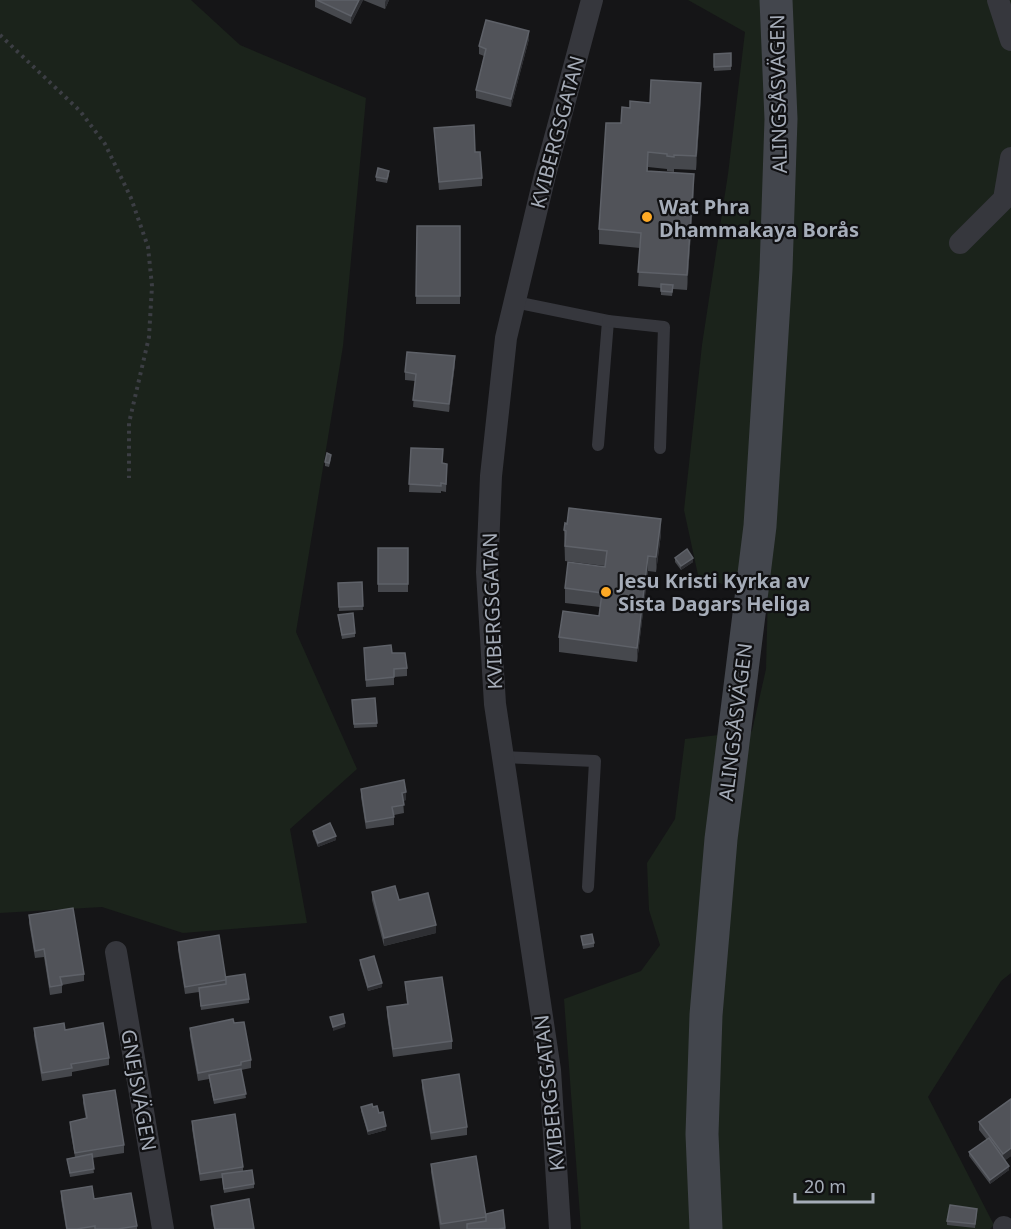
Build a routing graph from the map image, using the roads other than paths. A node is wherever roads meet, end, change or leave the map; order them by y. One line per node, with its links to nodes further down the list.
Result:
1 (592, 0): 7 (street, KVIBERGSGATAN)
2 (776, 0): 16 (main road, ALINGSÅSVÄGEN)
3 (998, 0): 4 (street)
4 (1011, 40)
5 (1011, 158): 6 (street)
6 (960, 243)
7 (515, 302): 8 (lane); 11 (street, KVIBERGSGATAN)
8 (608, 321): 9 (lane); 10 (lane)
9 (598, 445)
10 (660, 448)
11 (503, 757): 12 (lane); 15 (street, KVIBERGSGATAN)
12 (588, 887)
13 (116, 952): 14 (street, GNEJSVÄGEN)
14 (163, 1229)
15 (560, 1229)
16 (706, 1229)

